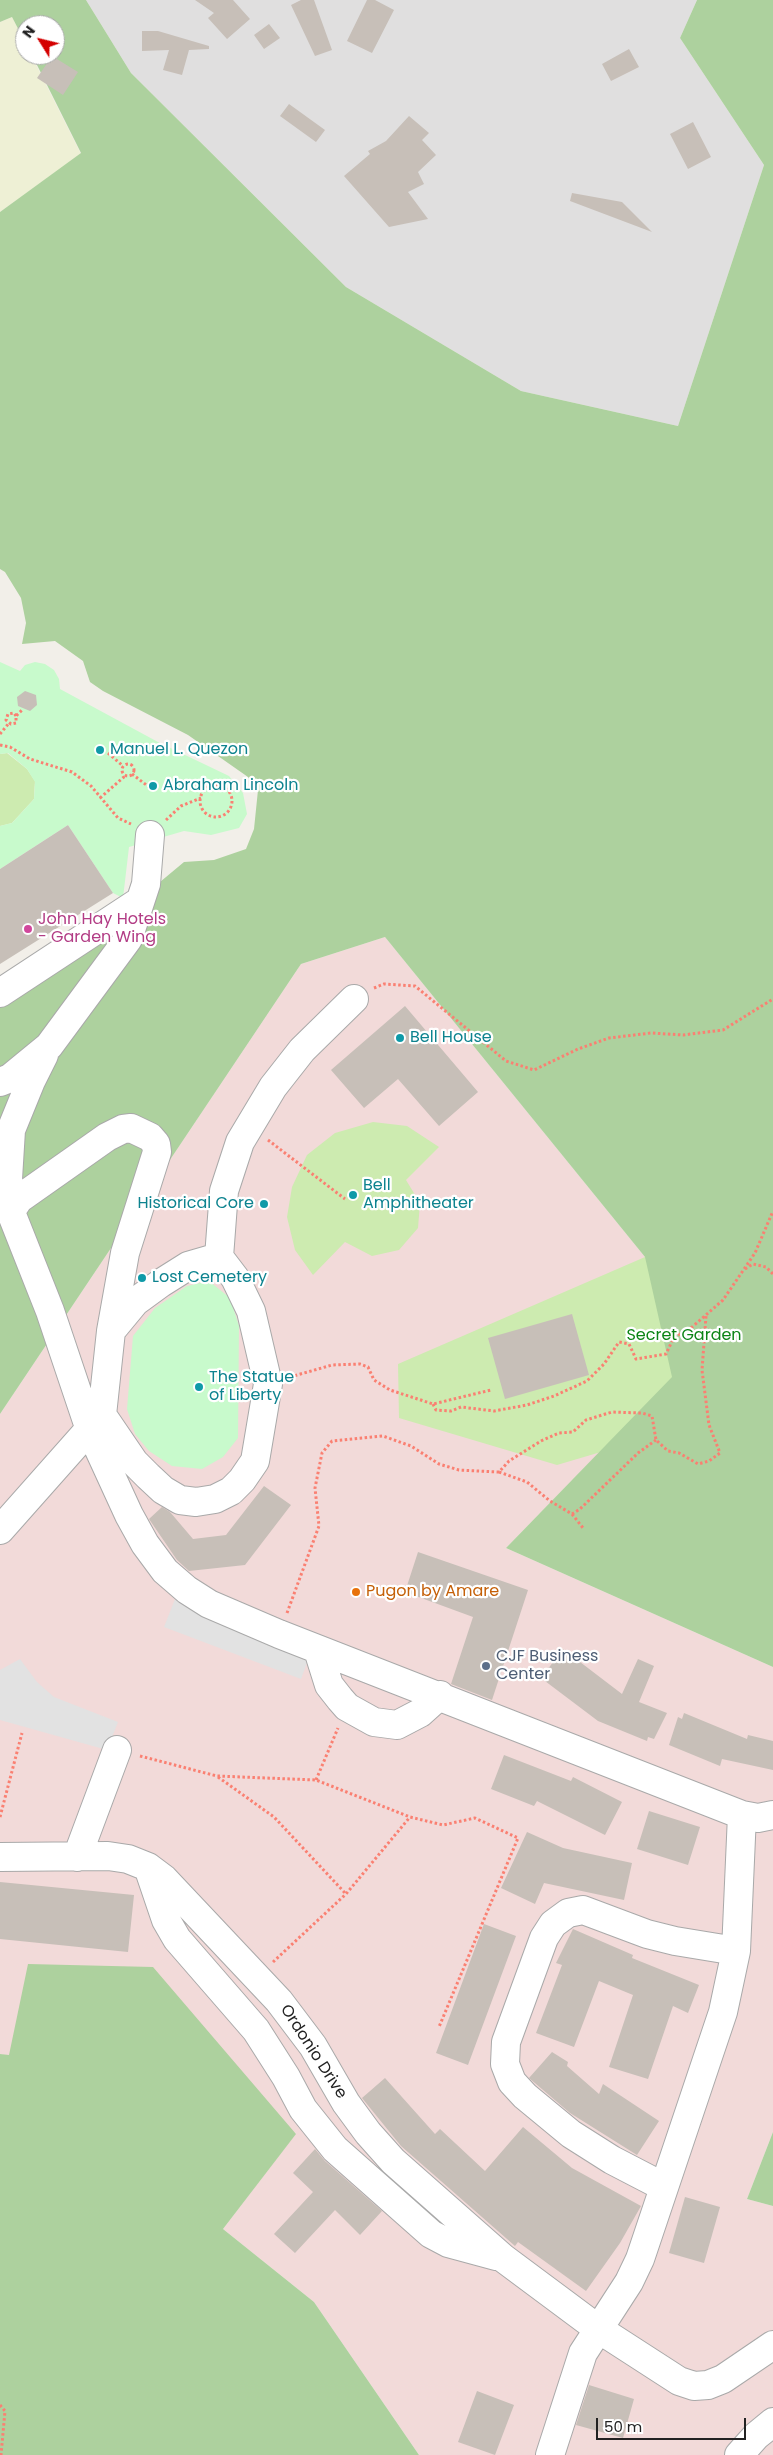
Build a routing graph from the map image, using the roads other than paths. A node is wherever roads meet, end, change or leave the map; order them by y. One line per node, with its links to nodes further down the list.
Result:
1 (150, 835): 2 (street)
2 (140, 901): 3 (street); 5 (street)
3 (0, 993)
4 (354, 999): 8 (street)
5 (49, 1046): 6 (street); 7 (street)
6 (0, 1082)
7 (13, 1208): 9 (street); 10 (street)
8 (219, 1257): 9 (street); 10 (street)
9 (111, 1331): 10 (street)
10 (96, 1422): 11 (street); 12 (street)
11 (0, 1530)
12 (318, 1650): 13 (street); 13 (street)
13 (440, 1695): 16 (street)
14 (117, 1750): 18 (street)
15 (773, 1814): 16 (street)
16 (742, 1815): 20 (street)
17 (0, 1857): 18 (street, Ordonio Drive)
18 (77, 1857): 19 (street, Ordonio Drive)
19 (148, 1867): 22 (street, Ordonio Drive); 22 (street)
20 (736, 1952): 21 (street); 21 (street)
21 (664, 2187): 23 (street)
22 (503, 2258): 23 (street, Ordonio Drive)
23 (598, 2328): 24 (street, Ordonio Drive); 26 (street)
24 (773, 2345)
25 (773, 2422): 27 (street)
26 (556, 2452)
27 (739, 2455)

